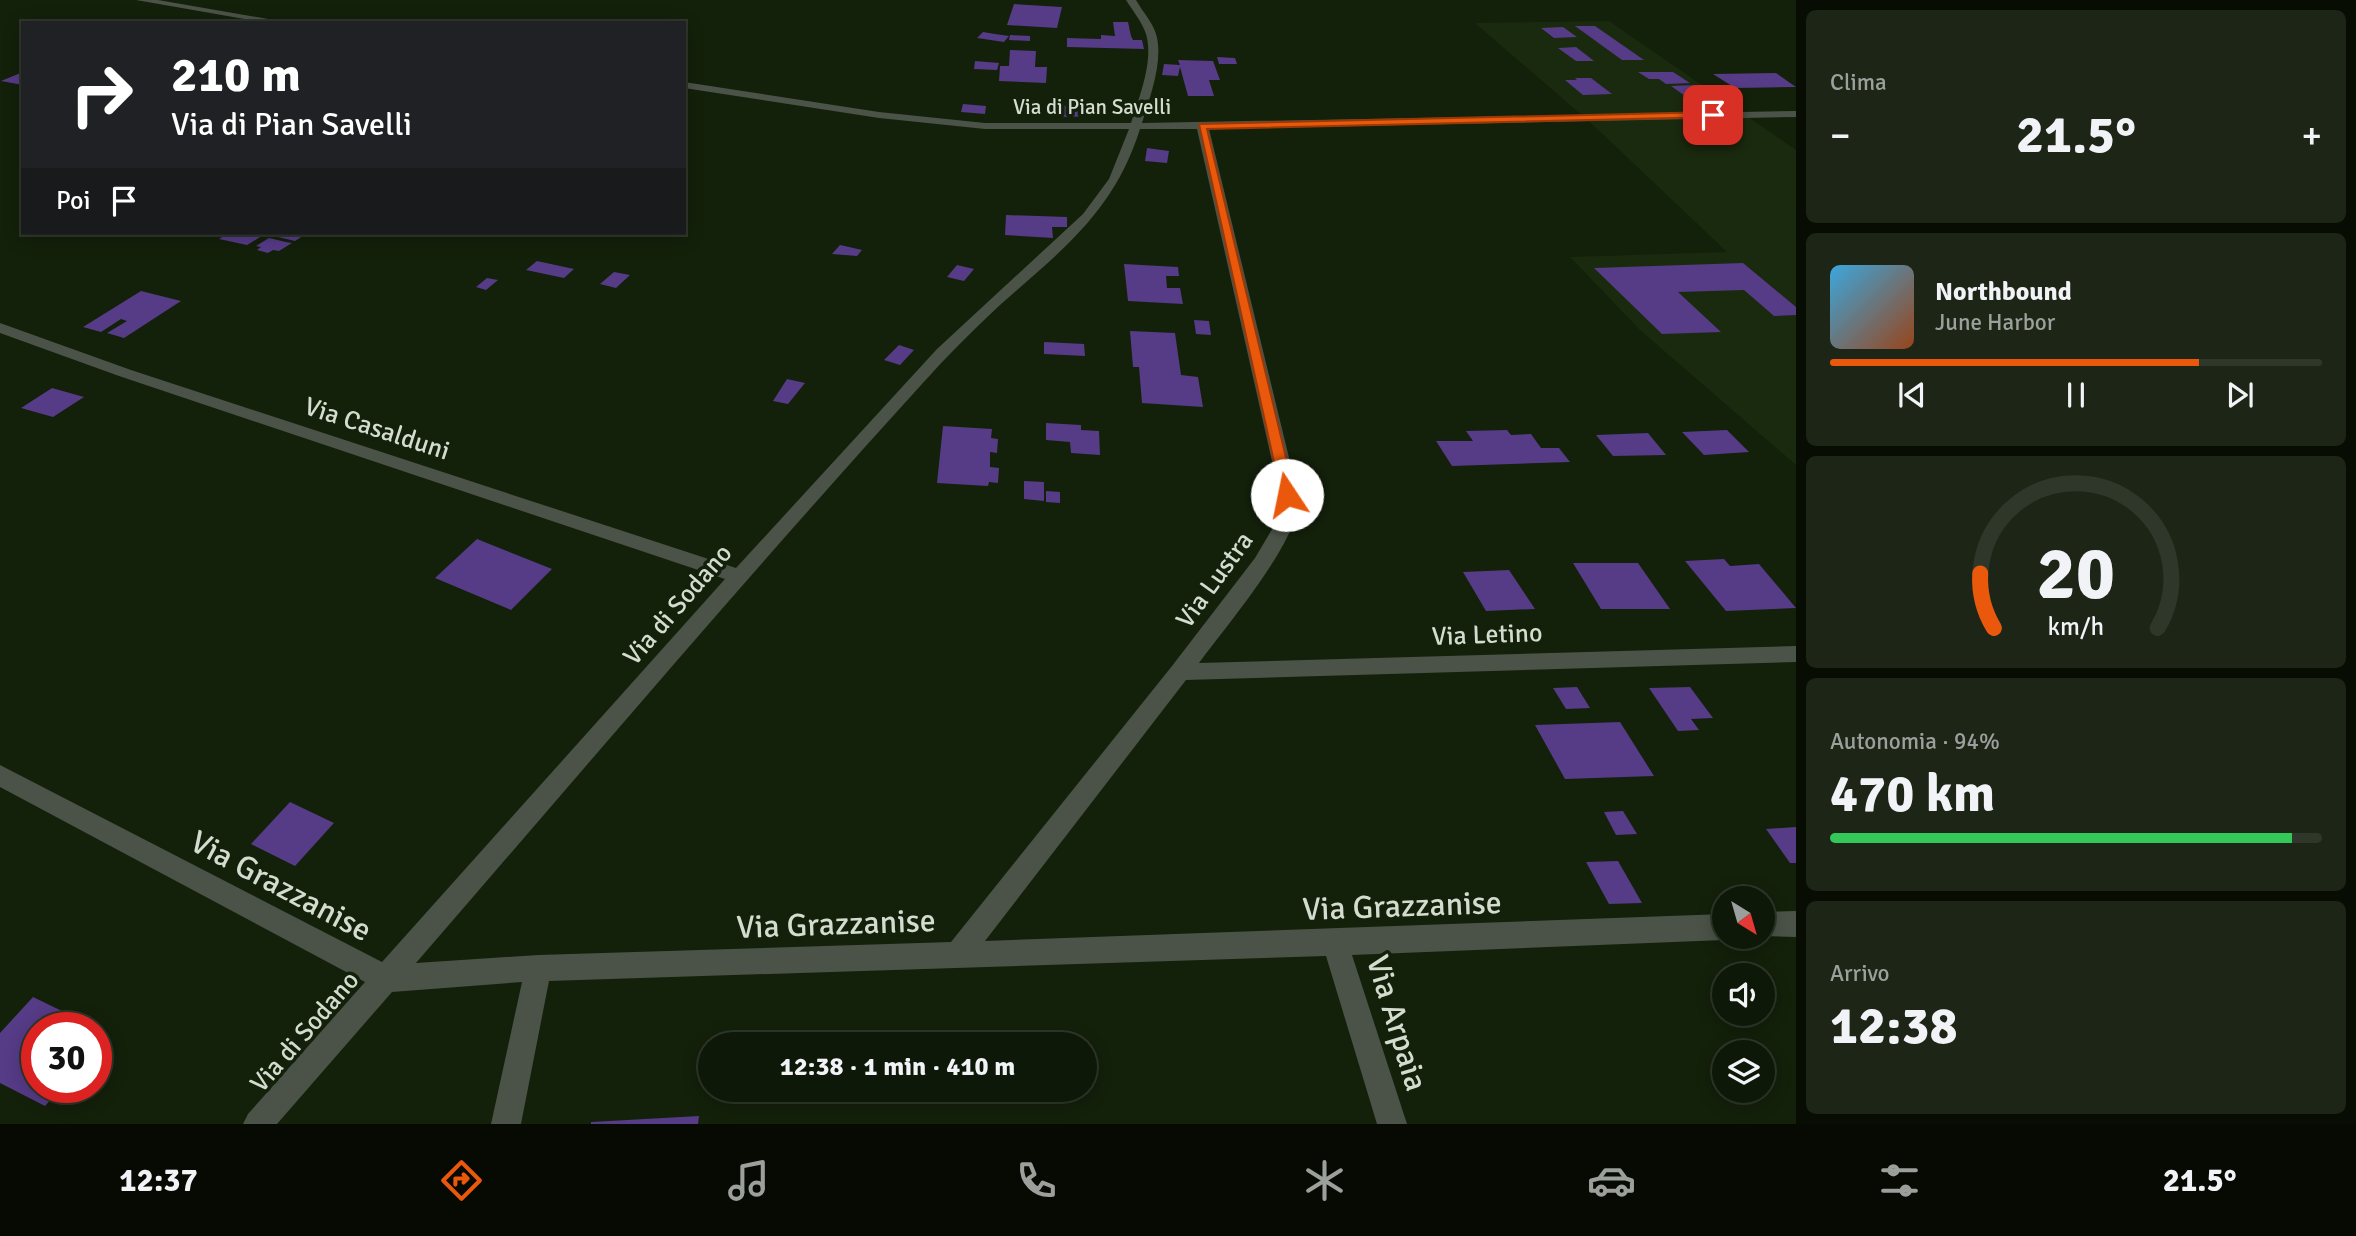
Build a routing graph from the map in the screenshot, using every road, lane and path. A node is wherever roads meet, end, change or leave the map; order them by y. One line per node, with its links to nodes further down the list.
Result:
1 (141, 0): 3 (street)
2 (1131, 0): 6 (street, Via di Sodano)
3 (273, 21)
4 (686, 85): 6 (street, Via di Pian Savelli)
5 (1796, 114): 7 (street, Via di Pian Savelli)
6 (1135, 126): 7 (street, Via di Pian Savelli); 9 (street, Via di Sodano)
7 (1202, 126): 11 (street, Via Lustra)
8 (0, 328): 9 (street, Via Casalduni)
9 (738, 576): 19 (street, Via di Sodano)
10 (1796, 654): 11 (street, Via Letino)
11 (1180, 673): 17 (street, Via Lustra)
12 (0, 775): 19 (street, Via Grazzanise)
13 (1796, 924): 14 (street)
14 (1775, 925)
15 (1712, 927): 16 (street, Via Grazzanise)
16 (1335, 943): 17 (street, Via Grazzanise); 22 (street, Via Arpaia)
17 (959, 953): 18 (street, Via Grazzanise)
18 (538, 968): 19 (street, Via Grazzanise); 21 (street)
19 (386, 979): 20 (street, Via di Sodano)
20 (258, 1124)
21 (506, 1124)
22 (1392, 1124)

